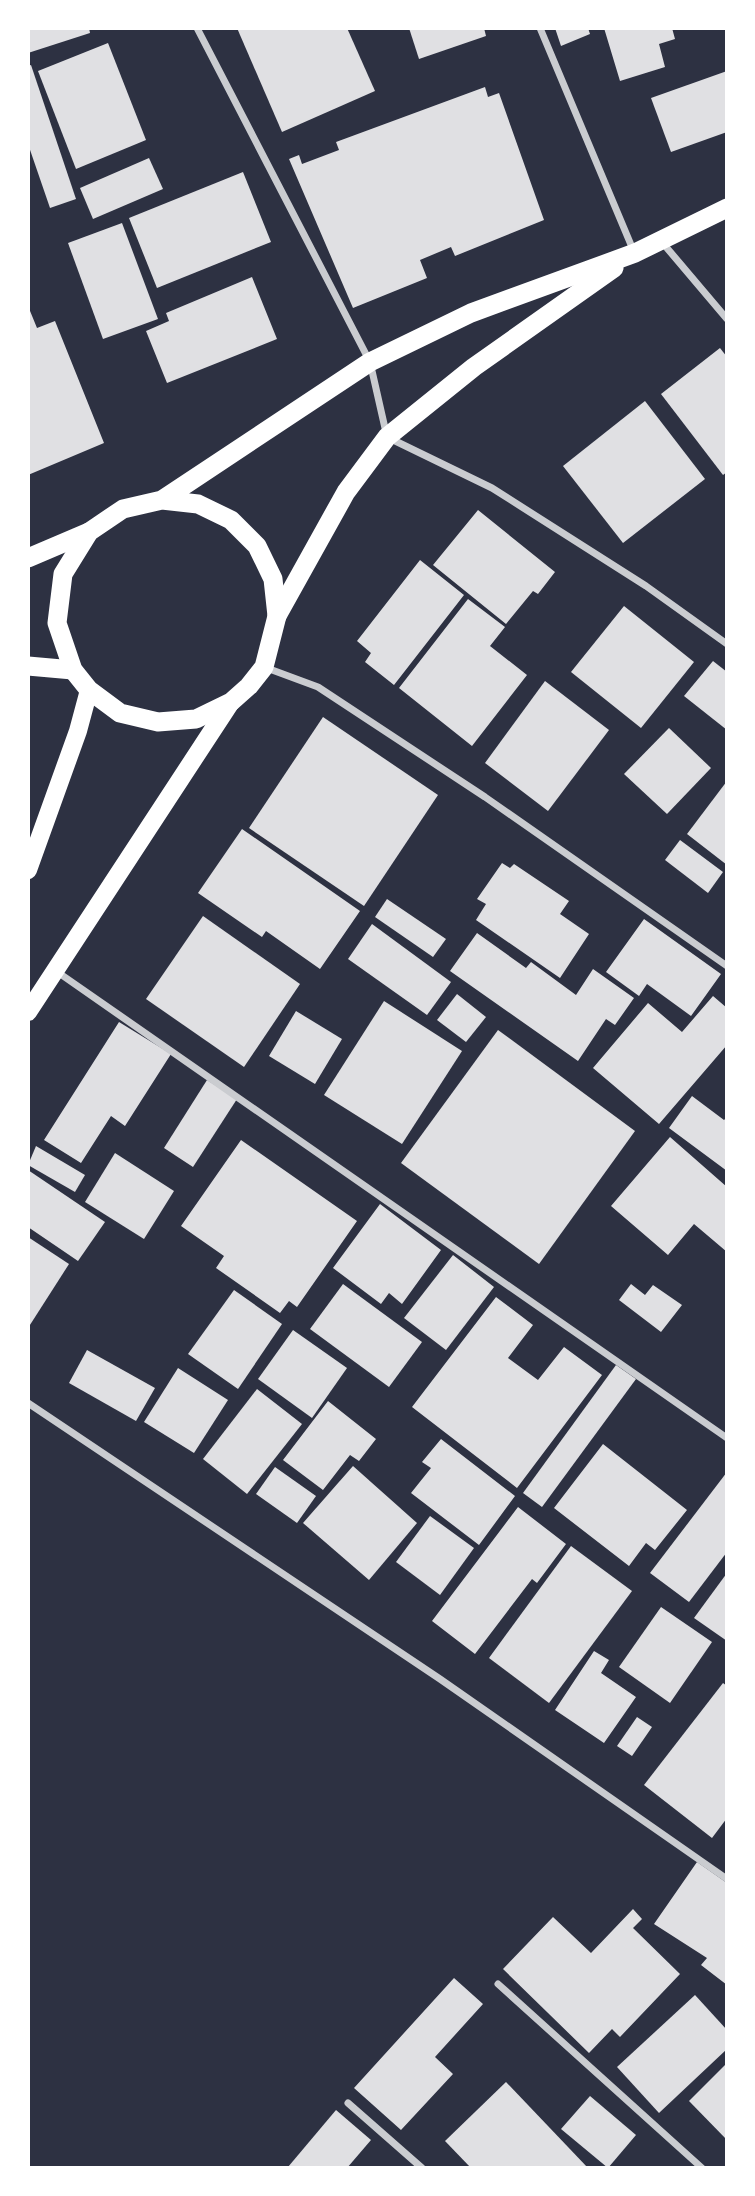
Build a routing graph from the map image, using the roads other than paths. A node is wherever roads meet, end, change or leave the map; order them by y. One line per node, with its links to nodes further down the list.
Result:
1 (197, 28): 7 (street)
2 (540, 28): 5 (street)
3 (727, 208): 4 (highway)
4 (660, 241): 5 (highway); 6 (street)
5 (635, 253): 7 (highway); 8 (highway)
6 (727, 319)
7 (370, 362): 8 (street); 9 (highway)
8 (387, 437): 12 (highway); 13 (street)
9 (162, 500): 10 (highway); 12 (highway)
10 (89, 532): 11 (highway); 16 (highway)
11 (28, 558)
12 (277, 616): 15 (highway)
13 (727, 644)
14 (28, 666): 16 (highway)
15 (264, 667): 18 (highway); 20 (street)
16 (73, 670): 17 (highway)
17 (89, 690): 18 (highway); 19 (main road)
18 (231, 702): 21 (main road)
19 (28, 870)
20 (727, 966)
21 (55, 971): 22 (main road); 24 (street)
22 (28, 1012)
23 (28, 1403): 25 (street)
24 (727, 1438)
25 (727, 1879)
26 (498, 1984): 29 (street)
27 (348, 2103): 28 (street)
28 (422, 2168)
29 (702, 2168)

